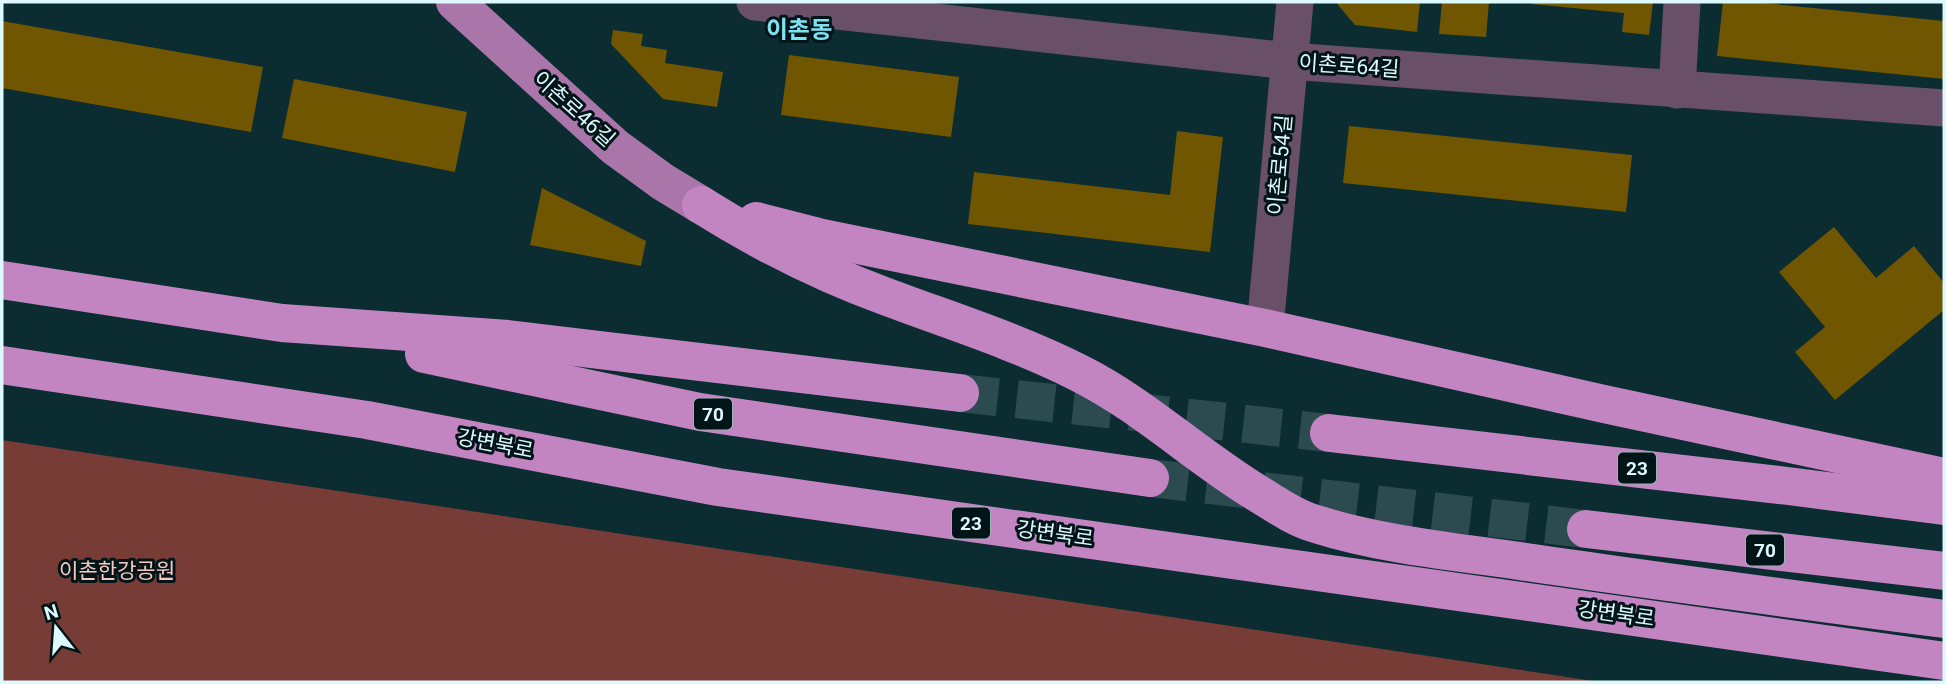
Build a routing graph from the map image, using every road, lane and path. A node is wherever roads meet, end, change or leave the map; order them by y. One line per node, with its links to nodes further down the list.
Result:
1 (455, 2): 8 (main road, 이촌로46길)
2 (755, 2): 5 (street, 이촌로64길)
3 (1295, 2): 5 (street, 이촌로54길)
4 (1682, 2): 6 (street)
5 (1290, 61): 6 (street, 이촌로64길); 11 (street, 이촌로54길)
6 (1677, 90): 7 (street, 이촌로64길)
7 (1944, 108)
8 (701, 205): 11 (highway); 20 (highway)
9 (2, 280): 10 (highway)
10 (282, 323): 13 (highway); 16 (highway, 70)
11 (1265, 328): 15 (highway)
12 (2, 365): 21 (highway, 강변북로 / 23)
13 (960, 393)
14 (1329, 433): 17 (highway, 23)
15 (1944, 477)
16 (1150, 478)
17 (1944, 506)
18 (1586, 529): 19 (highway, 70)
19 (1944, 571)
20 (1944, 618)
21 (1944, 661)

